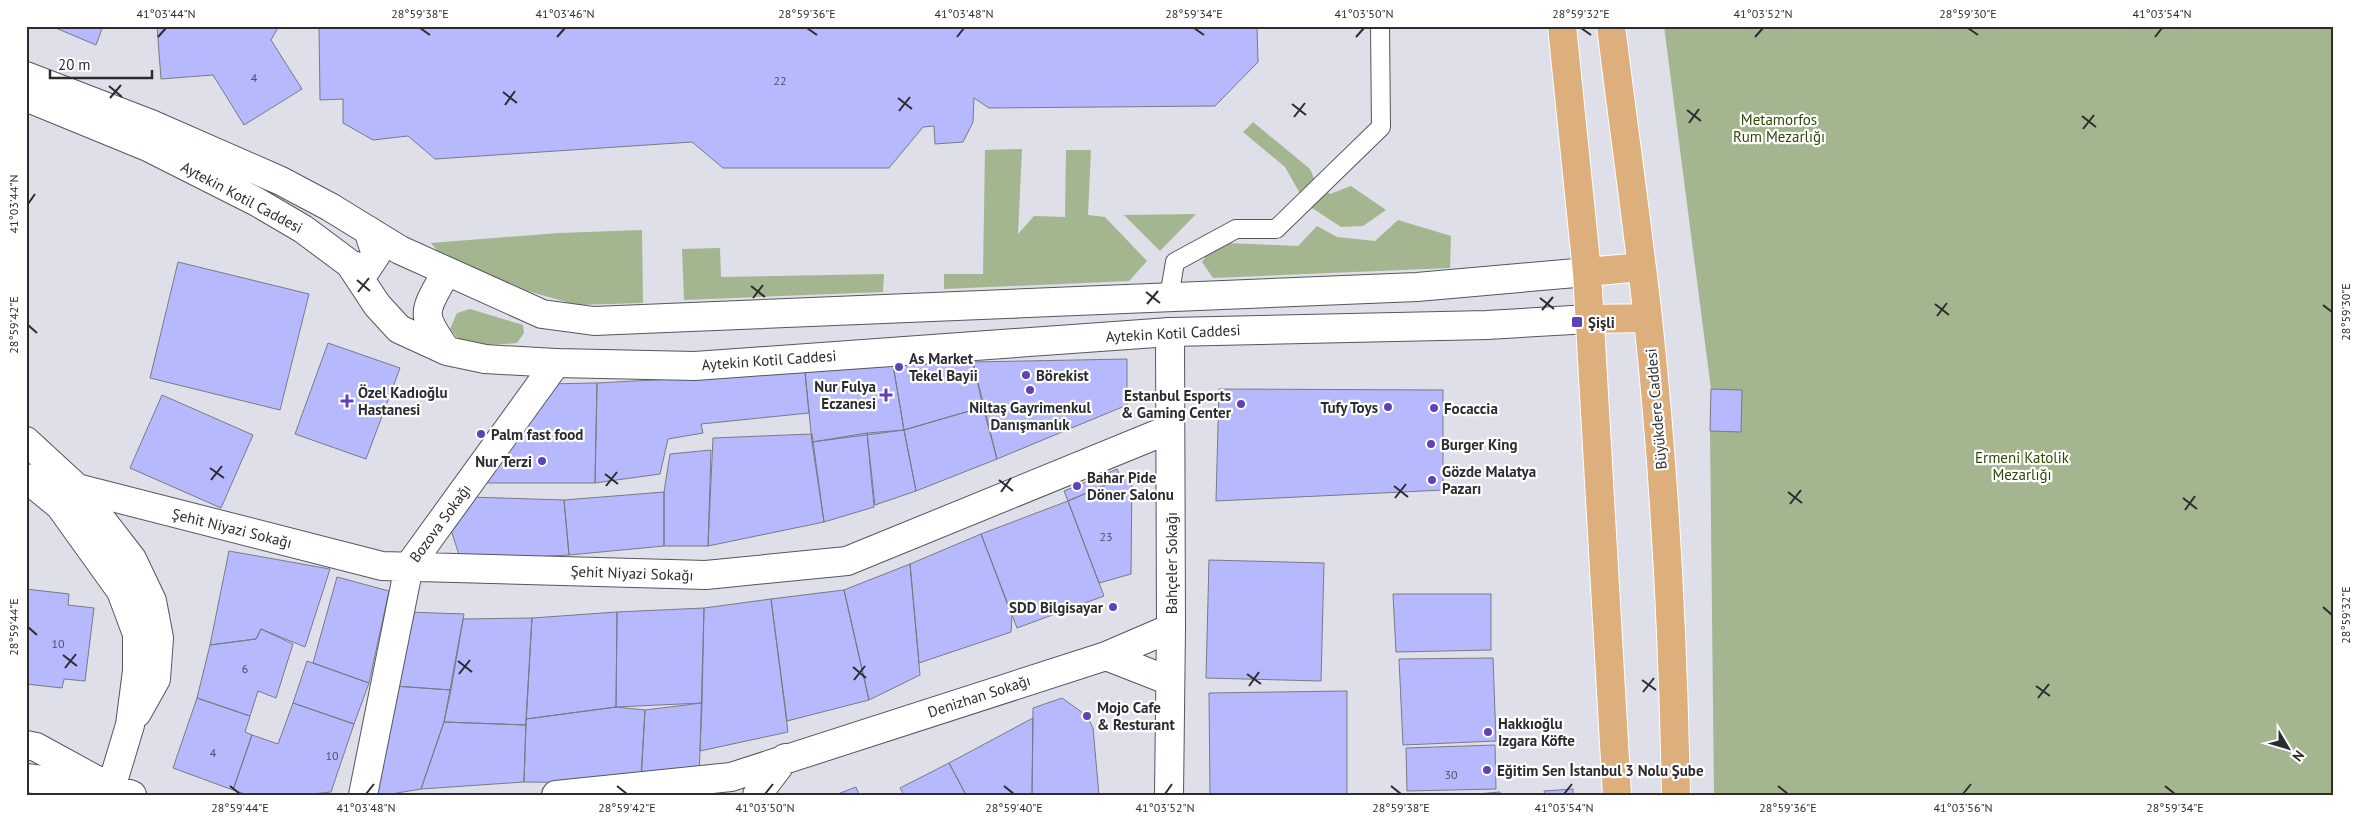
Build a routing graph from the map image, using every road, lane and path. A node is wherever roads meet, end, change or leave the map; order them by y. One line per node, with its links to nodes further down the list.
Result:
1 (1380, 26): 11 (lane)
2 (1562, 26): 10 (main road)
3 (1611, 26): 8 (main road, Büyükdere Caddesi)
4 (26, 76): 6 (street, Aytekin Kotil Caddesi)
5 (26, 98): 7 (street, Aytekin Kotil Caddesi)
6 (368, 230): 7 (street); 9 (street, Aytekin Kotil Caddesi)
7 (350, 264): 15 (street, Aytekin Kotil Caddesi)
8 (1641, 267): 10 (main road); 12 (main road, Büyükdere Caddesi)
9 (446, 272): 11 (street, Aytekin Kotil Caddesi); 15 (street)
10 (1587, 272): 11 (street, Aytekin Kotil Caddesi); 13 (main road)
11 (1170, 297)
12 (1648, 318): 13 (main road); 34 (main road, Büyükdere Caddesi)
13 (1590, 319): 14 (street, Aytekin Kotil Caddesi); 33 (main road)
14 (1170, 332): 16 (street, Aytekin Kotil Caddesi); 17 (street, Bahçeler Sokağı)
15 (447, 351): 16 (street, Aytekin Kotil Caddesi)
16 (556, 363): 21 (street, Bozova Sokağı)
17 (1170, 429): 21 (street, Şehit Niyazi Sokağı); 22 (street, Bahçeler Sokağı)
18 (26, 440): 20 (street)
19 (26, 478): 20 (street)
20 (69, 497): 21 (street, Şehit Niyazi Sokağı); 28 (street)
21 (409, 566): 29 (street, Bozova Sokağı)
22 (1171, 628): 23 (street, Denizhan Sokağı); 24 (street, Bahçeler Sokağı)
23 (1106, 656): 24 (street); 26 (street, Denizhan Sokağı)
24 (1170, 681): 32 (street, Bahçeler Sokağı)
25 (26, 745): 28 (street)
26 (786, 758): 30 (street, Denizhan Sokağı); 31 (street)
27 (26, 778): 28 (street)
28 (122, 791)
29 (362, 795)
30 (556, 795)
31 (758, 795)
32 (1169, 795)
33 (1617, 795)
34 (1676, 795)

